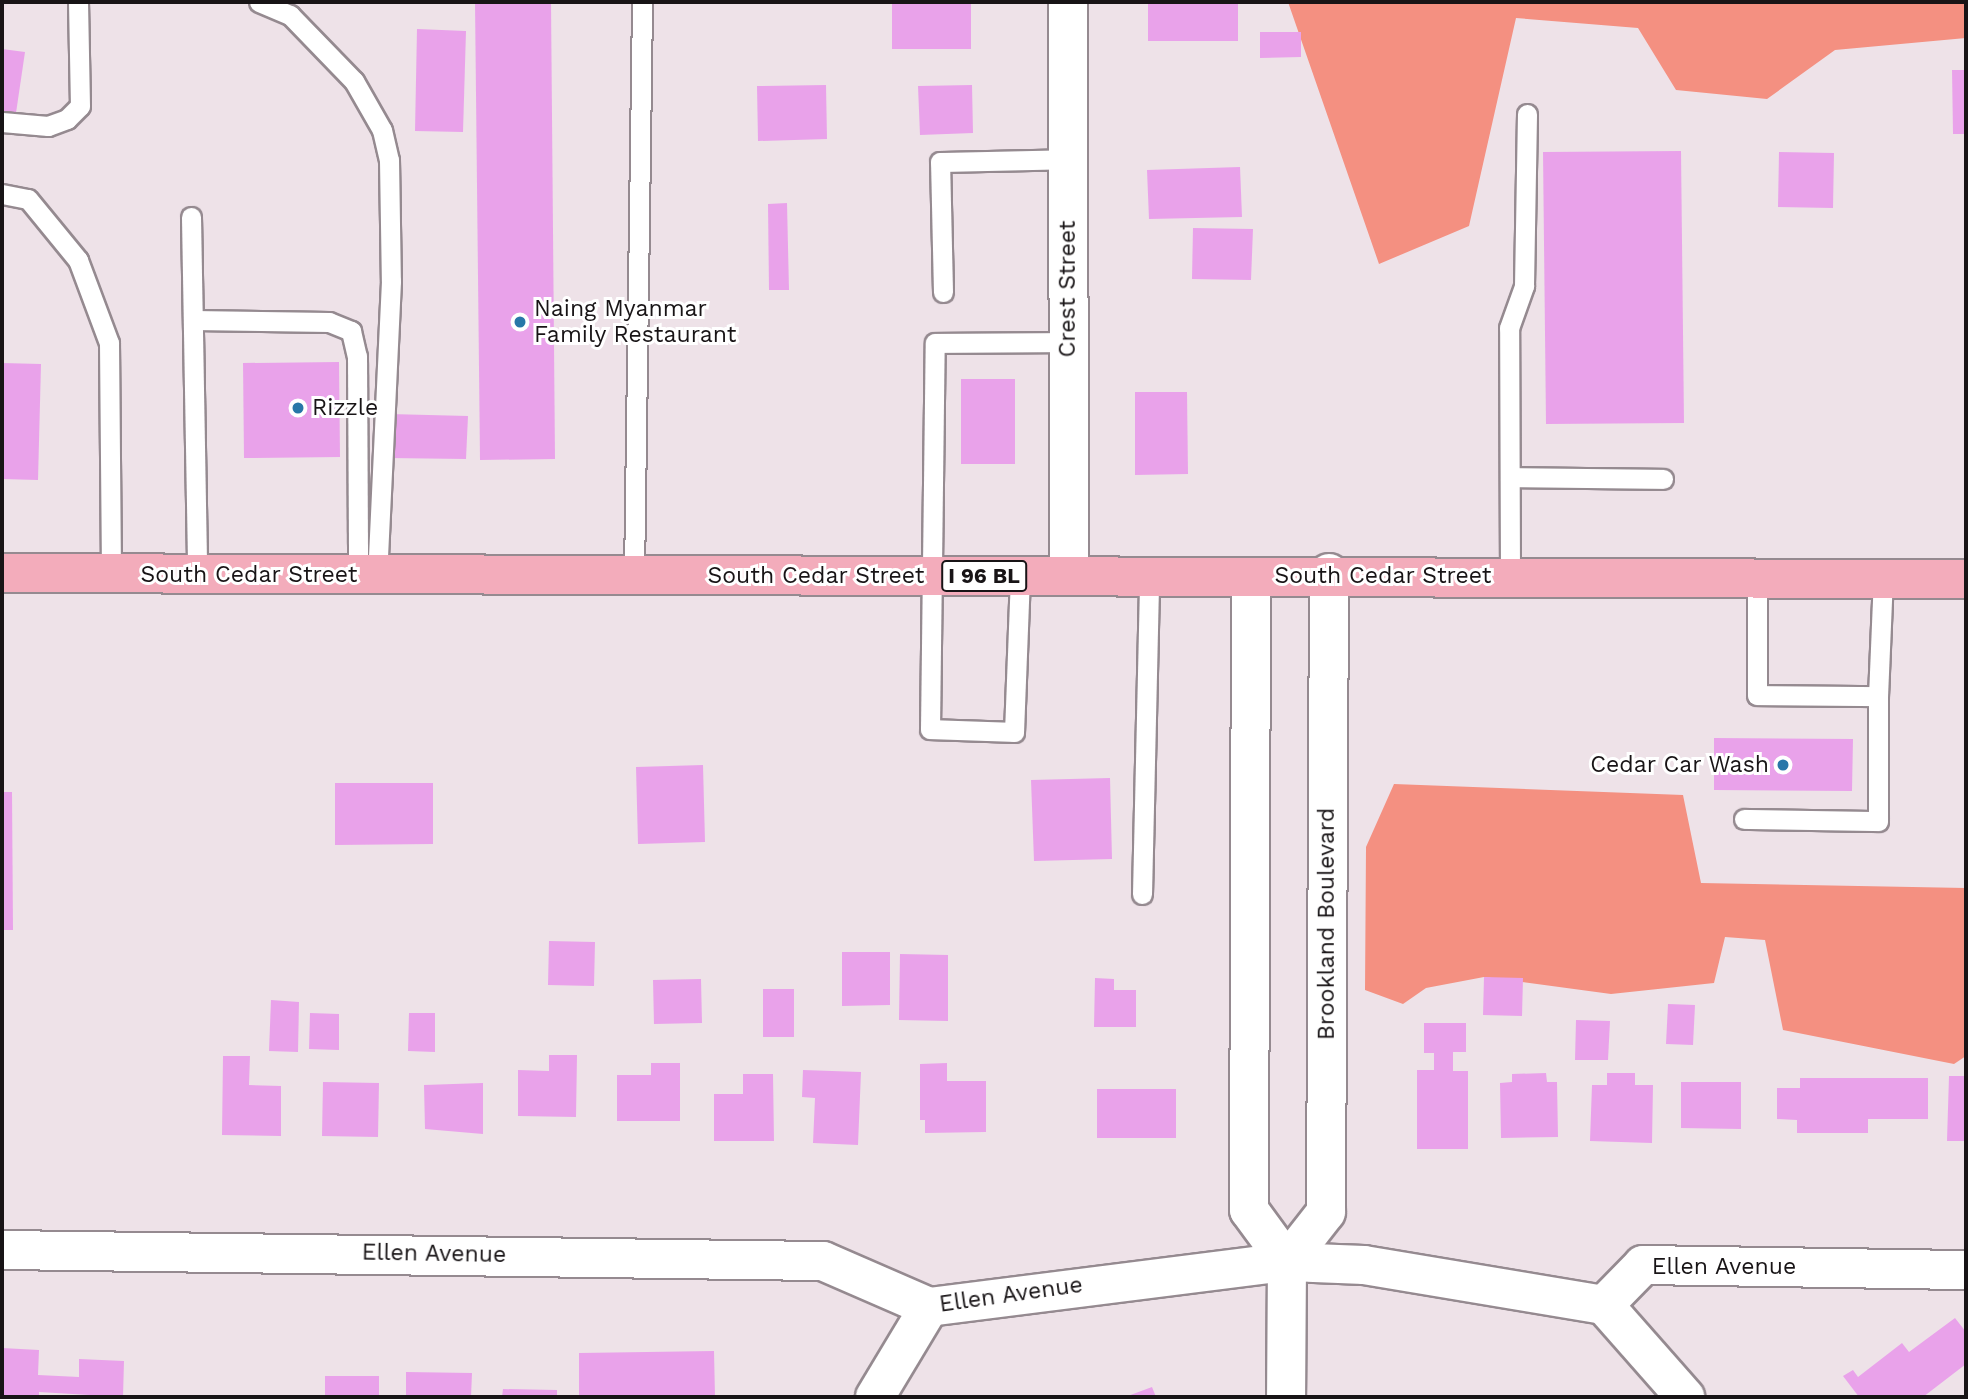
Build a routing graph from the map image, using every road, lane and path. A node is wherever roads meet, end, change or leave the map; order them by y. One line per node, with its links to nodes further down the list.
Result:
1 (78, 2): 6 (lane)
2 (259, 2): 19 (lane)
3 (642, 2): 21 (lane)
4 (1068, 2): 7 (street, Crest Street)
5 (1527, 114): 13 (lane)
6 (2, 122)
7 (1068, 159): 10 (lane); 12 (street, Crest Street)
8 (2, 194): 18 (lane)
9 (191, 217): 11 (lane)
10 (943, 292)
11 (193, 320): 16 (lane); 19 (lane)
12 (1068, 342): 22 (lane); 24 (street, Crest Street)
13 (1510, 477): 14 (lane); 20 (lane)
14 (1663, 479)
15 (2, 573): 18 (main road, South Cedar Street / I 96 BL)
16 (197, 573): 18 (main road, South Cedar Street / I 96 BL); 19 (main road, South Cedar Street / I 96 BL)
17 (1329, 573): 20 (main road, South Cedar Street / I 96 BL); 26 (main road, South Cedar Street / I 96 BL); 34 (street, Brookland Boulevard)
18 (111, 574)
19 (367, 575): 21 (main road, South Cedar Street / I 96 BL)
20 (1510, 575): 27 (main road, South Cedar Street / I 96 BL)
21 (634, 576): 22 (main road, South Cedar Street / I 96 BL)
22 (930, 576): 23 (main road, South Cedar Street / I 96 BL); 23 (lane)
23 (1020, 576): 24 (main road, South Cedar Street / I 96 BL)
24 (1069, 576): 25 (main road, South Cedar Street / I 96 BL)
25 (1149, 576): 26 (main road, South Cedar Street / I 96 BL); 32 (lane)
26 (1251, 577): 34 (street)
27 (1757, 577): 28 (main road, South Cedar Street / I 96 BL); 30 (lane)
28 (1883, 578): 29 (main road, South Cedar Street / I 96 BL); 30 (lane)
29 (1966, 579)
30 (1878, 696): 31 (lane)
31 (1744, 819)
32 (1142, 894)
33 (2, 1250): 37 (street, Ellen Avenue)
34 (1286, 1262): 36 (street, Ellen Avenue); 37 (street, Ellen Avenue); 39 (street)
35 (1966, 1270): 36 (street, Ellen Avenue)
36 (1604, 1305): 40 (street)
37 (929, 1307): 38 (street)
38 (875, 1397)
39 (1286, 1397)
40 (1685, 1397)

